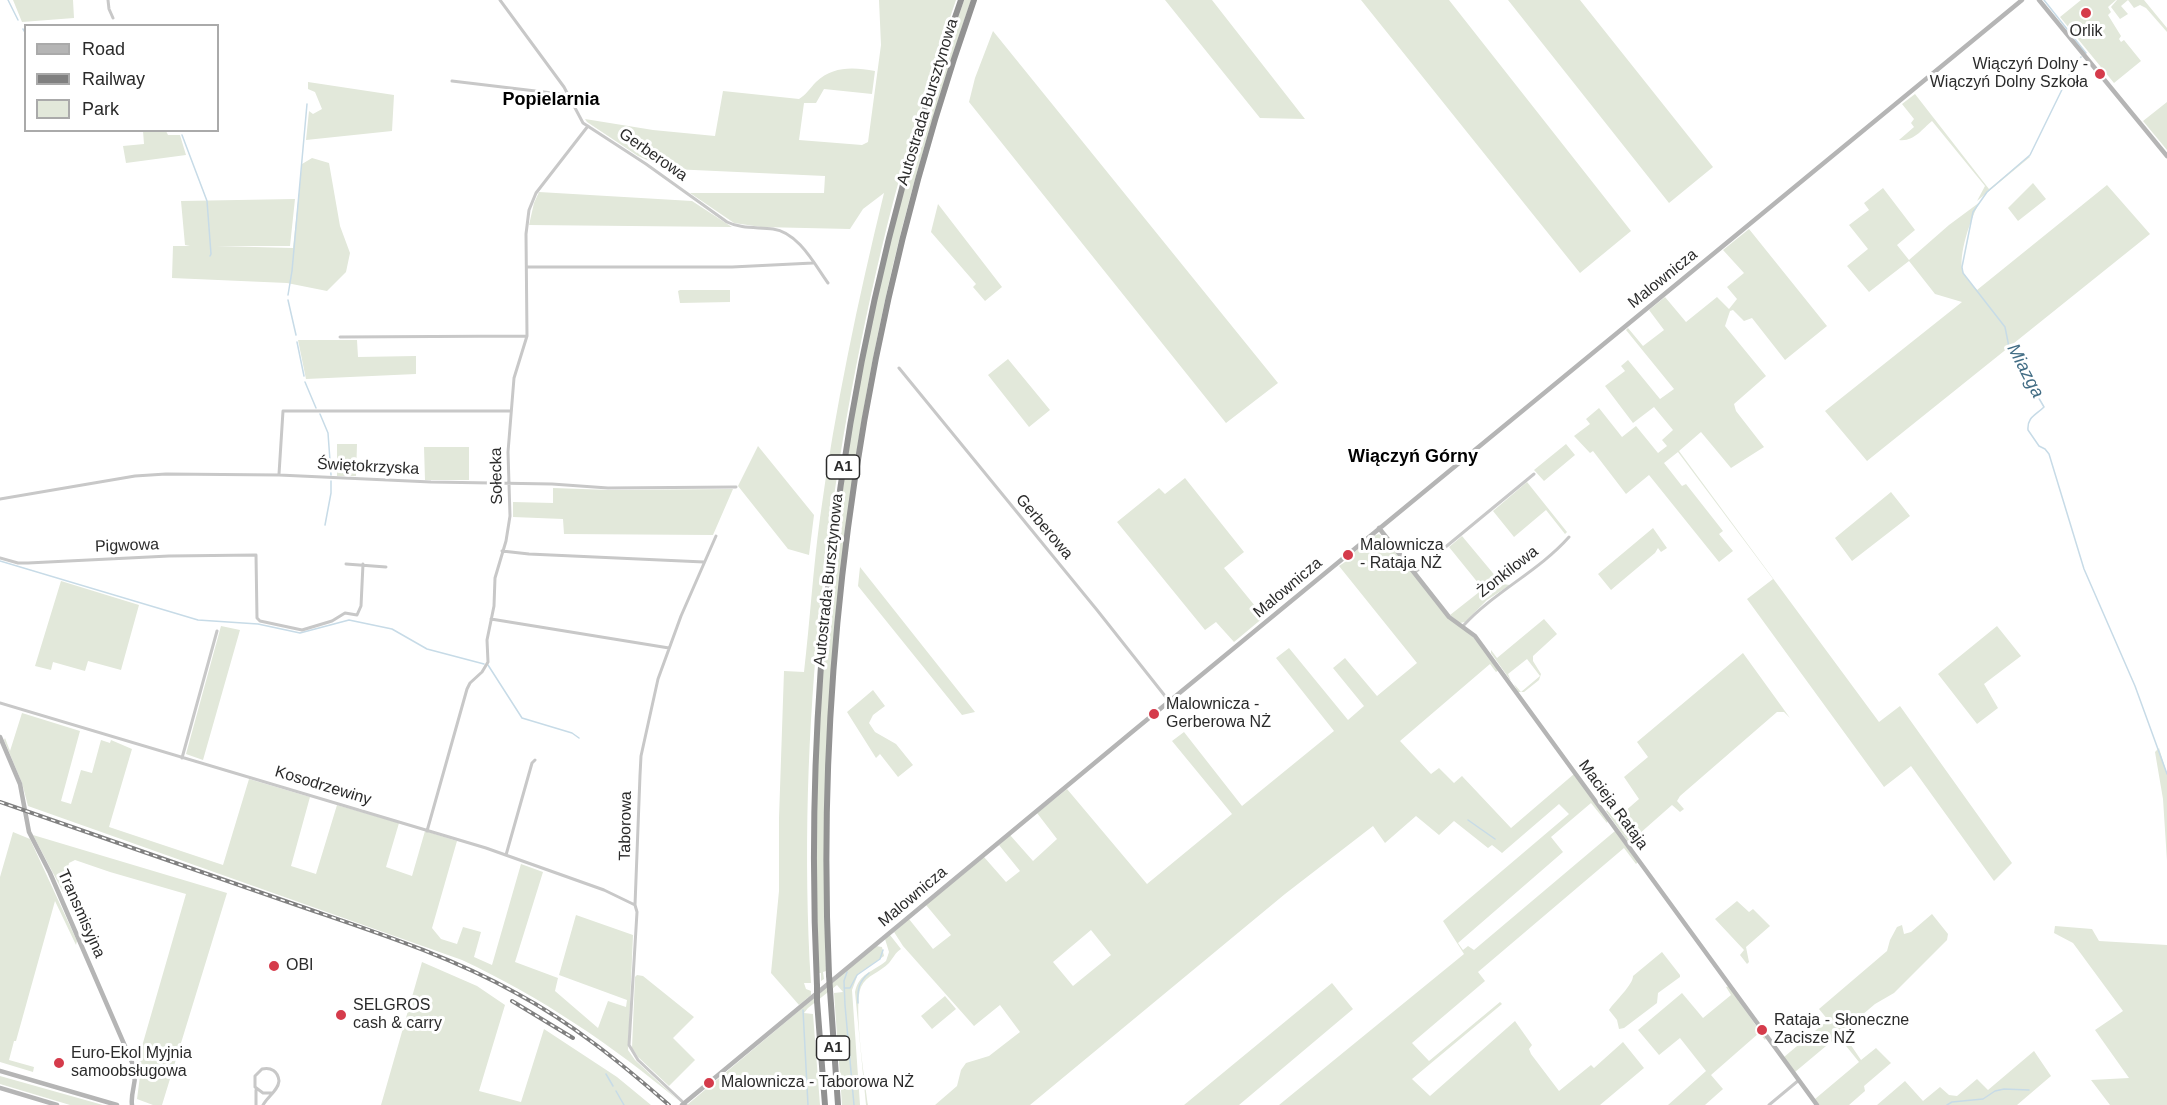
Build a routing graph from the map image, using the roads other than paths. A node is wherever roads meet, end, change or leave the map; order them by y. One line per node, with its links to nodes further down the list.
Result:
1 (108, 0): 7 (street)
2 (500, 0): 9 (street, Gerberowa)
3 (961, 0): 57 (highway, Autostrada Bursztynowa / A1, bridge)
4 (974, 0): 58 (highway, Autostrada Bursztynowa / A1, bridge)
5 (2022, 0): 24 (street, Malownicza)
6 (2039, 0): 11 (street)
7 (113, 18)
8 (452, 81): 9 (street)
9 (569, 95): 10 (street, Gerberowa)
10 (588, 126): 12 (street, Gerberowa); 13 (street, Sołecka)
11 (2167, 156)
12 (813, 263): 13 (street); 14 (street, Gerberowa)
13 (527, 267): 15 (street, Sołecka)
14 (828, 284)
15 (527, 336): 16 (street); 18 (street, Sołecka)
16 (340, 337)
17 (899, 368): 38 (street, Gerberowa)
18 (511, 411): 20 (street); 21 (street, Sołecka)
19 (1534, 474): 33 (street)
20 (279, 475): 21 (street, Świętokrzyska); 23 (street, Świętokrzyska)
21 (509, 483): 22 (street, Świętokrzyska); 27 (street, Sołecka)
22 (736, 487)
23 (0, 499)
24 (1379, 528): 33 (street, Macieja Rataja); 38 (street, Malownicza)
25 (716, 536): 29 (street, Taborowa)
26 (1569, 537): 35 (street, Żonkilowa)
27 (502, 551): 29 (street); 34 (street, Sołecka)
28 (0, 558): 31 (street, Pigwowa)
29 (704, 562): 37 (street, Taborowa)
30 (346, 564): 31 (street)
31 (363, 564): 32 (street)
32 (386, 567)
33 (1414, 573): 35 (street, Macieja Rataja)
34 (491, 619): 37 (street); 43 (street, Sołecka)
35 (1463, 626): 47 (street, Macieja Rataja)
36 (218, 631): 41 (street)
37 (669, 648): 45 (street, Taborowa)
38 (1169, 701): 52 (street, Malownicza)
39 (0, 704): 41 (street, Kosodrzewiny)
40 (0, 737): 51 (street, Transmisyjna)
41 (182, 758): 43 (street, Kosodrzewiny)
42 (535, 760): 44 (street)
43 (427, 831): 44 (street, Kosodrzewiny)
44 (506, 856): 45 (street, Kosodrzewiny)
45 (635, 905): 52 (street, Taborowa)
46 (0, 1071): 54 (street)
47 (1799, 1080): 59 (street); 60 (street, Macieja Rataja)
48 (0, 1088): 53 (street)
49 (256, 1088): 50 (street); 50 (street); 55 (street)
50 (272, 1093): 56 (street)
51 (130, 1103)
52 (684, 1104)
53 (57, 1105)
54 (117, 1105)
55 (256, 1105)
56 (263, 1105)
57 (825, 1105)
58 (838, 1105)
59 (1769, 1105)
60 (1817, 1105)

